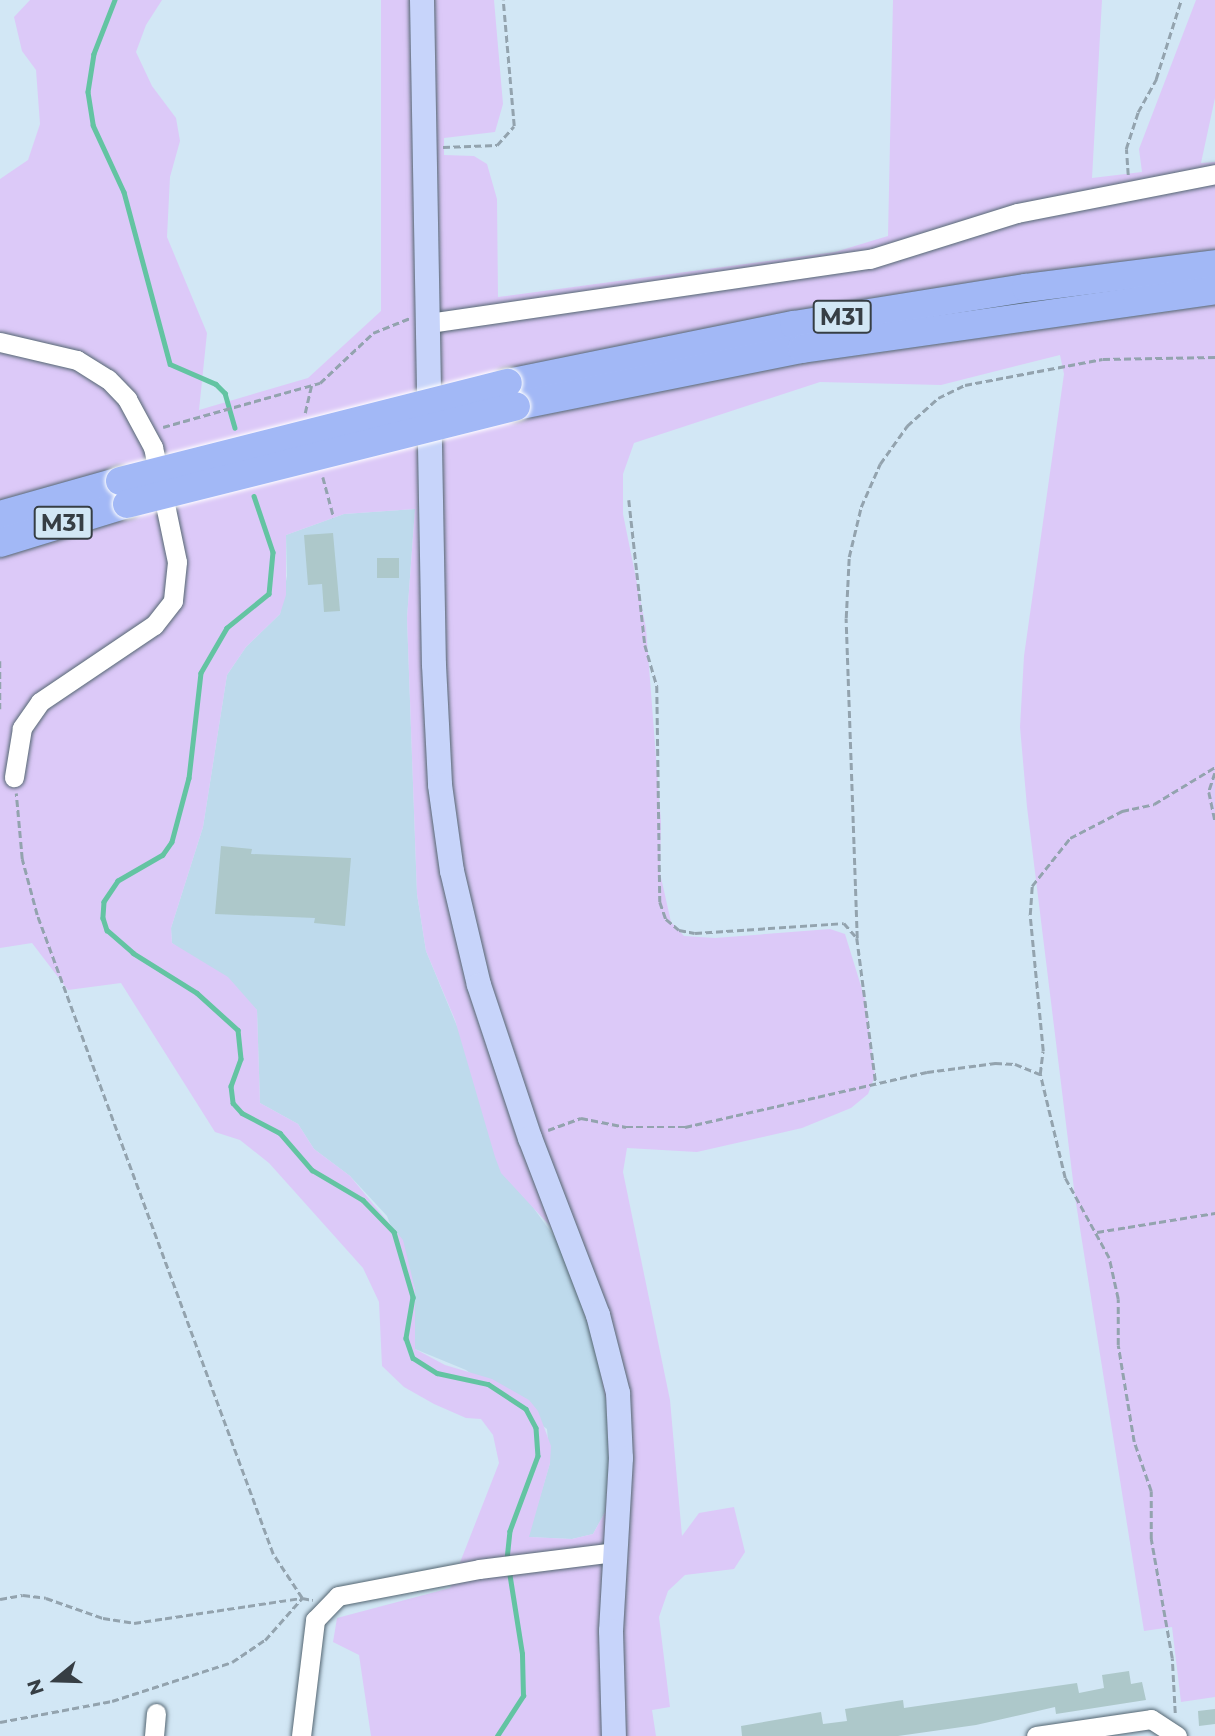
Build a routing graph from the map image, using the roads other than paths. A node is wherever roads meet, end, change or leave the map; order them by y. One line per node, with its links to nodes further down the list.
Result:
1 (422, 0): 5 (main road)
2 (1215, 174): 5 (street)
3 (1215, 264): 7 (highway, M31)
4 (1215, 290): 7 (highway, M31)
5 (428, 319): 12 (main road)
6 (0, 342): 11 (street)
7 (512, 394): 8 (highway, M31, bridge)
8 (123, 493): 9 (highway, M31); 10 (highway, M31)
9 (0, 515)
10 (0, 543)
11 (14, 777)
12 (616, 1552): 16 (street); 17 (main road)
13 (156, 1713): 15 (street)
14 (1177, 1735): 18 (street)
15 (154, 1736)
16 (301, 1736)
17 (614, 1736)
18 (1036, 1736)

